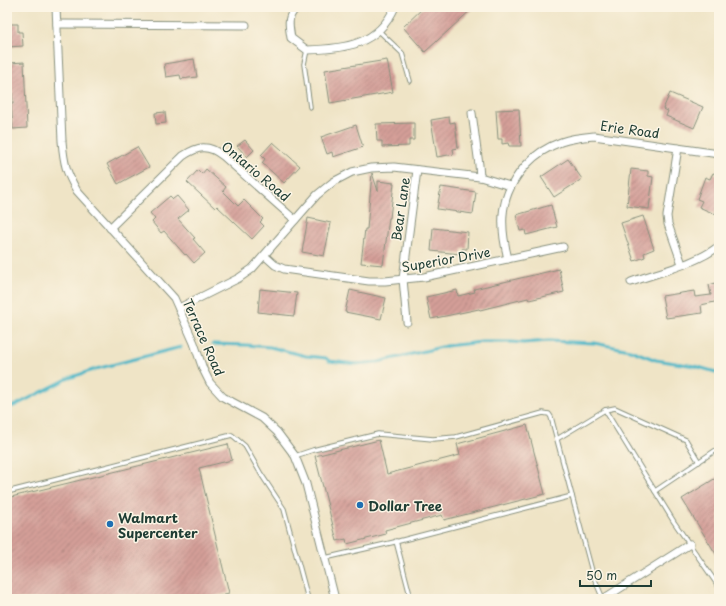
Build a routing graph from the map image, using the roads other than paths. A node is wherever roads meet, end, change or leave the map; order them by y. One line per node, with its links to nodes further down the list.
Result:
1 (56, 7): 4 (street, Terrace Road)
2 (298, 7): 7 (street)
3 (394, 7): 6 (street)
4 (57, 24): 5 (street); 17 (street, Terrace Road)
5 (246, 24)
6 (378, 30): 7 (street); 8 (lane)
7 (308, 50): 9 (lane)
8 (410, 81)
9 (310, 108)
10 (472, 113): 14 (street)
11 (678, 148): 12 (street, Erie Road); 15 (street, Erie Road); 22 (street)
12 (719, 154)
13 (417, 170): 14 (street); 16 (street); 23 (street, Bear Lane)
14 (480, 177): 15 (street)
15 (510, 186): 21 (street, Erie Road)
16 (295, 220): 17 (street, Ontario Road); 20 (street)
17 (110, 228): 25 (street, Terrace Road)
18 (719, 246): 22 (street)
19 (563, 247): 21 (street, Superior Drive)
20 (265, 256): 23 (street, Superior Drive); 25 (street)
21 (508, 260): 23 (street, Superior Drive)
22 (682, 264): 24 (street)
23 (402, 279): 26 (street, Bear Lane)
24 (631, 282)
25 (179, 308): 30 (street, Terrace Road)
26 (407, 322)
27 (605, 410): 28 (lane); 31 (lane); 32 (lane)
28 (557, 439): 30 (lane); 34 (lane)
29 (719, 448): 31 (lane)
30 (295, 456): 37 (street, Terrace Road)
31 (699, 462): 32 (lane)
32 (655, 491): 36 (lane)
33 (7, 492): 39 (lane)
34 (572, 496): 35 (lane); 42 (lane)
35 (396, 541): 37 (lane); 41 (lane)
36 (690, 544): 38 (lane); 42 (street)
37 (325, 558): 40 (street, Terrace Road)
38 (719, 587)
39 (308, 599)
40 (335, 599)
41 (411, 599)
42 (603, 599)

